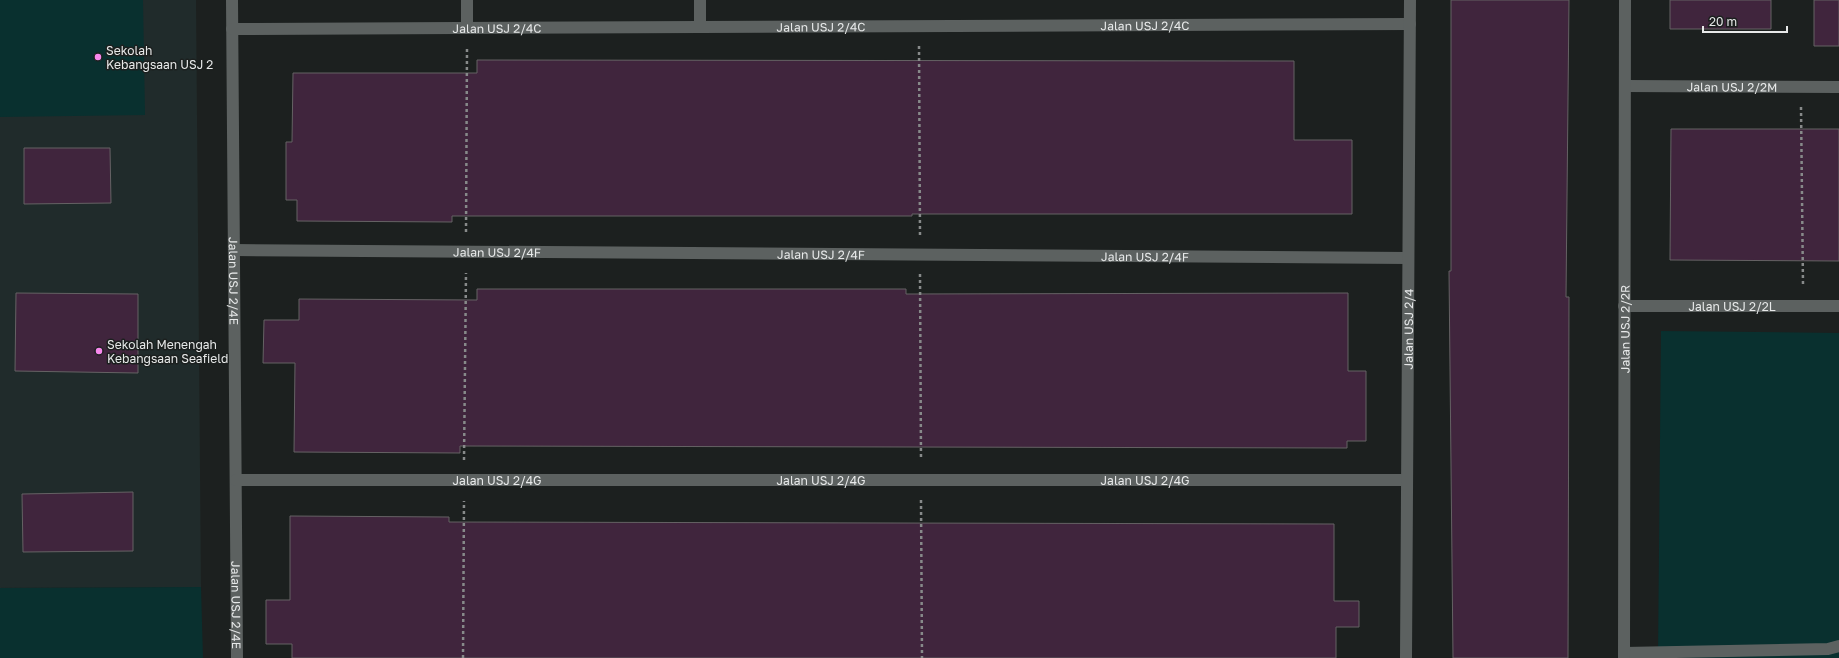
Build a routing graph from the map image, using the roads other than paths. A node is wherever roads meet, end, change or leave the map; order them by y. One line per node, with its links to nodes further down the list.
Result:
1 (232, 0): 9 (street, Jalan USJ 2/4E)
2 (467, 0): 8 (street)
3 (700, 0): 7 (street)
4 (1410, 0): 6 (street, Jalan USJ 2/4)
5 (1625, 0): 10 (street, Jalan USJ 2/2R)
6 (1410, 24): 7 (street, Jalan USJ 2/4C); 13 (street, Jalan USJ 2/4)
7 (700, 27): 8 (street, Jalan USJ 2/4C)
8 (467, 28): 9 (street, Jalan USJ 2/4C)
9 (232, 29): 12 (street, Jalan USJ 2/4E)
10 (1625, 86): 11 (street, Jalan USJ 2/2M); 14 (street, Jalan USJ 2/2R)
11 (1839, 87)
12 (234, 250): 13 (street, Jalan USJ 2/4F); 16 (street, Jalan USJ 2/4E)
13 (1408, 258): 17 (street, Jalan USJ 2/4)
14 (1624, 306): 15 (street, Jalan USJ 2/2L); 19 (street, Jalan USJ 2/2R)
15 (1839, 306)
16 (236, 480): 17 (street, Jalan USJ 2/4G); 20 (street, Jalan USJ 2/4E)
17 (1407, 480): 21 (street, Jalan USJ 2/4)
18 (1839, 646): 19 (street)
19 (1624, 655)
20 (237, 658)
21 (1406, 658)

